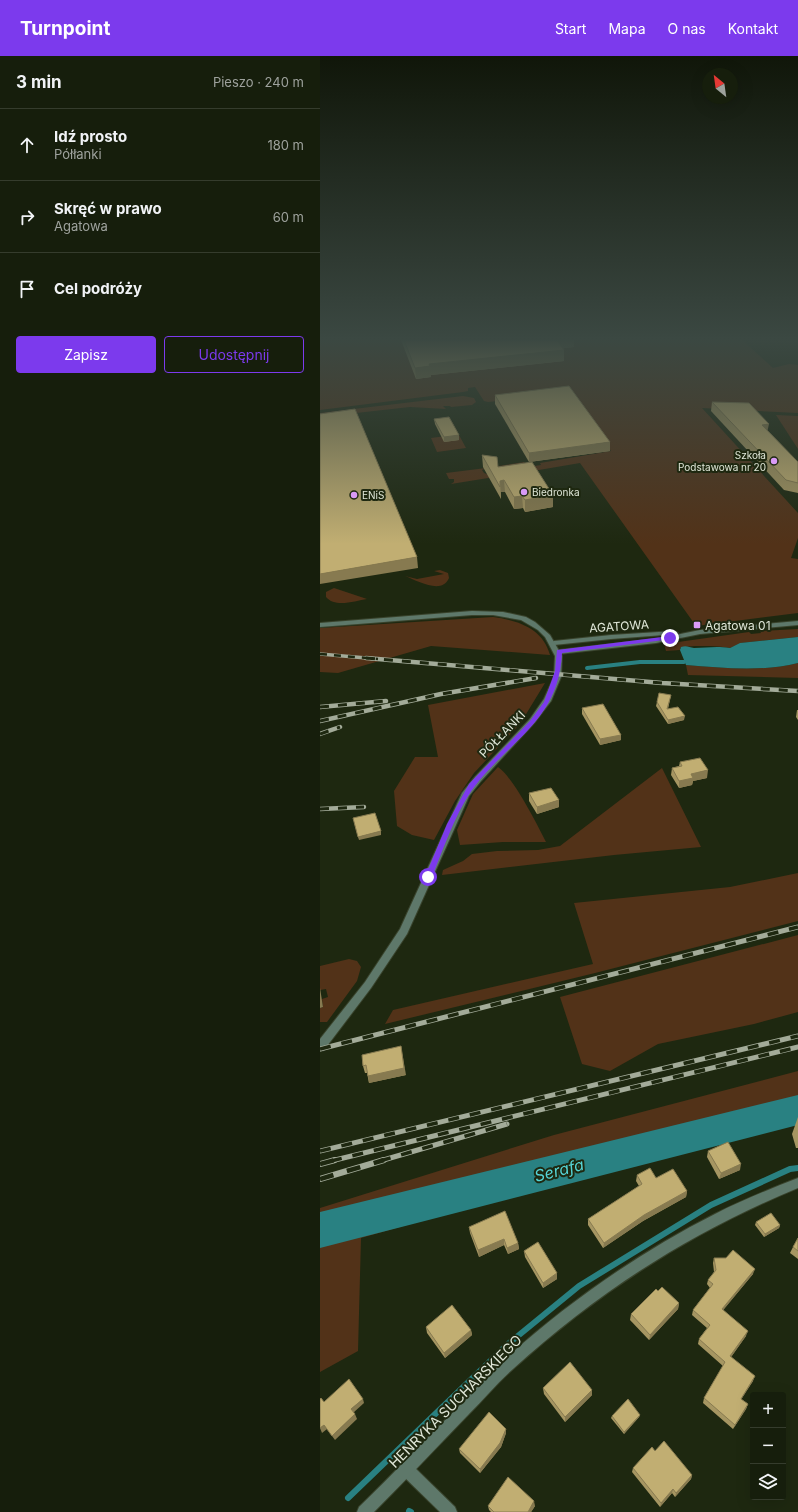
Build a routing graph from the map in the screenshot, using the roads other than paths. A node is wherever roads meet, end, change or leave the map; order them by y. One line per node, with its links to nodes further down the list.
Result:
1 (798, 623): 3 (street, AGATOWA)
2 (320, 625): 4 (street)
3 (686, 634): 4 (street, AGATOWA); 5 (street, AGATOWA)
4 (554, 643): 5 (street)
5 (559, 652): 6 (street, PÓŁŁANKI)
6 (320, 1047)
7 (798, 1183): 8 (street, HENRYKA SUCHARSKIEGO)
8 (406, 1469): 9 (street, HENRYKA SUCHARSKIEGO); 10 (street)
9 (364, 1512)
10 (450, 1512)

